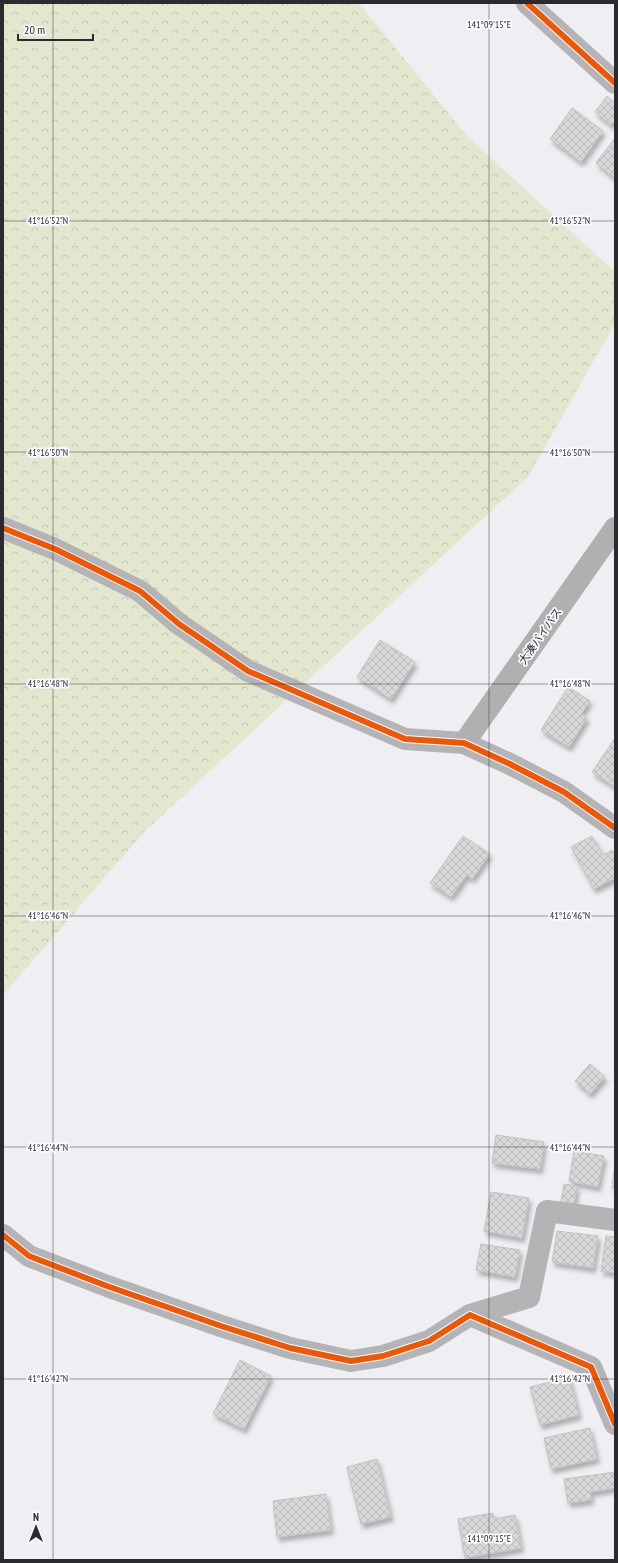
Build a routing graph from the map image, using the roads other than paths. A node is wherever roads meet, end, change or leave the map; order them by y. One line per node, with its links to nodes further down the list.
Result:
1 (527, 3): 2 (street)
2 (615, 83)
3 (3, 528): 5 (street)
4 (615, 528): 5 (highway, 大湊バイパス)
5 (464, 743): 6 (street)
6 (615, 828)
7 (615, 1220): 9 (street)
8 (3, 1235): 9 (street)
9 (470, 1315): 10 (street)
10 (615, 1424)

